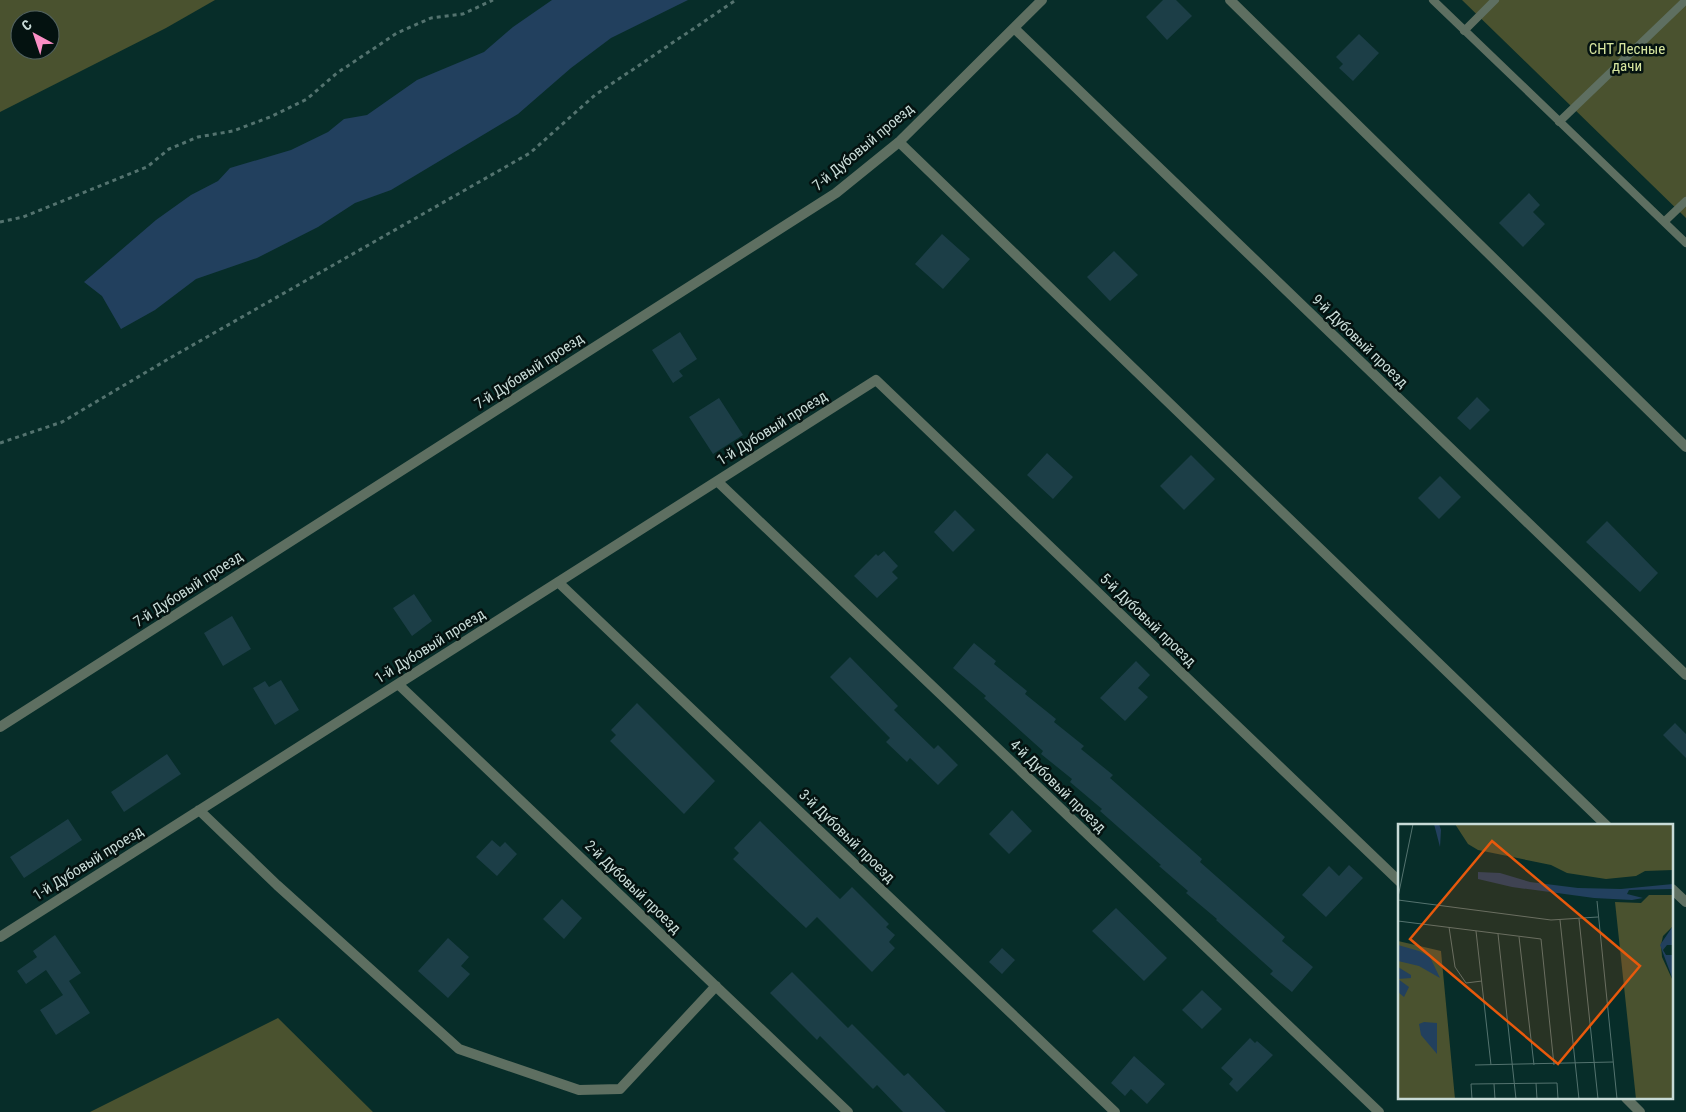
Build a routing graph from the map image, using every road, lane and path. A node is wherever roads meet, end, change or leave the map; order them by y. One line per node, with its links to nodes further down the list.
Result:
1 (493, 0): 14 (path)
2 (736, 0): 17 (path)
3 (1042, 0): 8 (street, 7-й Дубовый проезд)
4 (1230, 0): 18 (street)
5 (1433, 0): 9 (lane)
6 (1495, 0): 9 (lane)
7 (1686, 0): 10 (lane)
8 (1014, 28): 11 (street, 7-й Дубовый проезд); 21 (street, 9-й Дубовый проезд)
9 (1464, 31): 10 (lane)
10 (1559, 122): 13 (lane)
11 (899, 142): 23 (street, 7-й Дубовый проезд); 25 (street)
12 (1686, 201): 13 (lane)
13 (1665, 221): 15 (lane)
14 (0, 222)
15 (1686, 243)
16 (876, 380): 19 (street, 1-й Дубовый проезд); 26 (street, 5-й Дубовый проезд)
17 (0, 443)
18 (1686, 447)
19 (716, 481): 20 (street, 1-й Дубовый проезд); 34 (street, 4-й Дубовый проезд)
20 (558, 582): 22 (street, 1-й Дубовый проезд); 33 (street, 3-й Дубовый проезд)
21 (1686, 676)
22 (398, 684): 24 (street, 1-й Дубовый проезд); 30 (street, 2-й Дубовый проезд)
23 (0, 727)
24 (199, 810): 29 (street, 1-й Дубовый проезд); 30 (street)
25 (1605, 824)
26 (1398, 880)
27 (1674, 891): 28 (street)
28 (1686, 902)
29 (0, 937)
30 (716, 986): 32 (street, 2-й Дубовый проезд)
31 (1628, 1100): 35 (street)
32 (848, 1112)
33 (1115, 1112)
34 (1379, 1112)
35 (1640, 1112)

